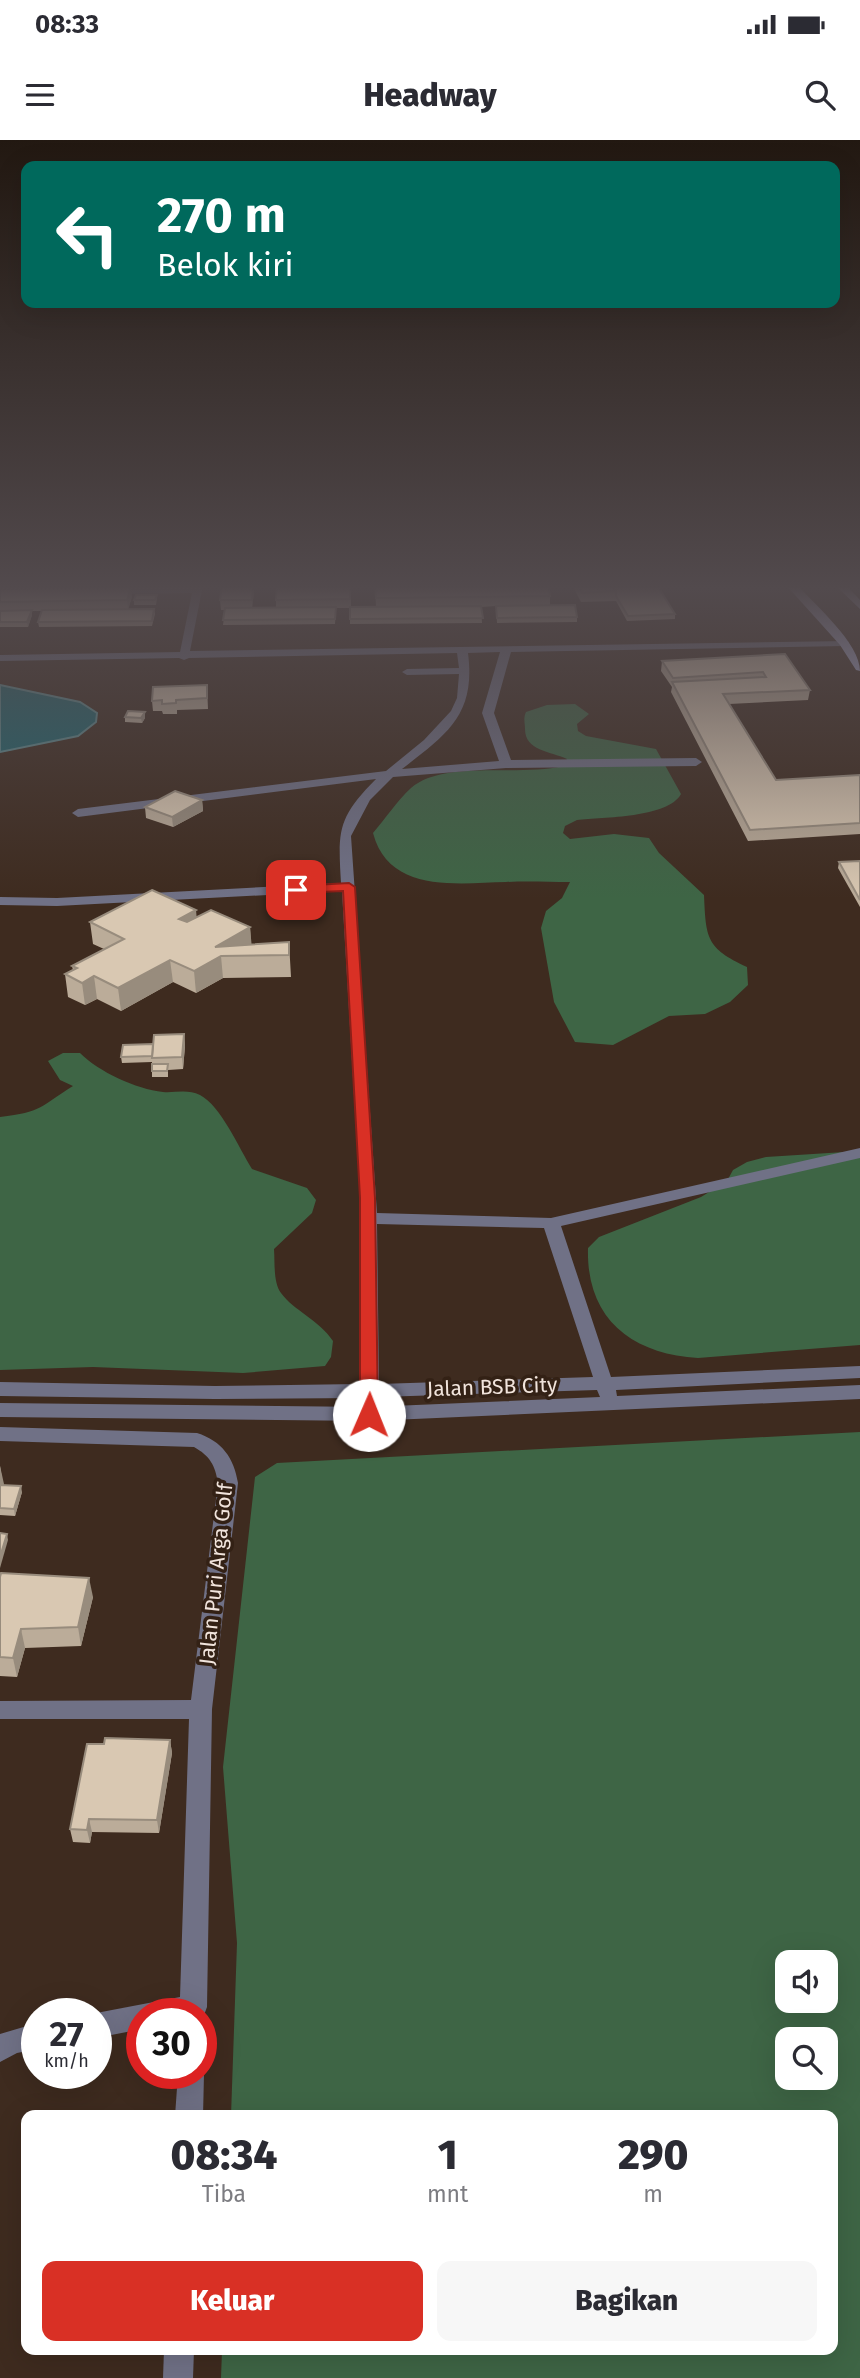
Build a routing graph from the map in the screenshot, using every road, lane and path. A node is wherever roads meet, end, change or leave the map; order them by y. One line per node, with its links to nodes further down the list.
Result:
1 (464, 689): 5 (street)
2 (495, 689): 4 (street)
3 (696, 762): 4 (street)
4 (506, 764): 5 (street)
5 (389, 774): 6 (street); 7 (street)
6 (78, 813)
7 (349, 887): 8 (street); 10 (street)
8 (0, 901)
9 (860, 1153): 11 (street)
10 (368, 1218): 11 (street); 15 (street)
11 (551, 1223): 13 (street)
12 (860, 1372): 13 (street, Jalan BSB City)
13 (604, 1386): 15 (street, Jalan BSB City); 17 (street)
14 (0, 1389): 15 (street, Jalan BSB City)
15 (370, 1391): 19 (street)
16 (860, 1392): 17 (street, Jalan BSB City)
17 (611, 1405): 19 (street, Jalan BSB City)
18 (0, 1410): 19 (street, Jalan BSB City)
19 (369, 1415)
20 (0, 1434): 21 (street, Jalan Puri Arga Golf)
21 (201, 1709): 22 (street); 23 (street, Jalan Puri Arga Golf)
22 (0, 1710)
23 (194, 1998)
24 (190, 2089): 25 (street)
25 (189, 2110)
26 (179, 2355): 27 (street)
27 (177, 2378)

